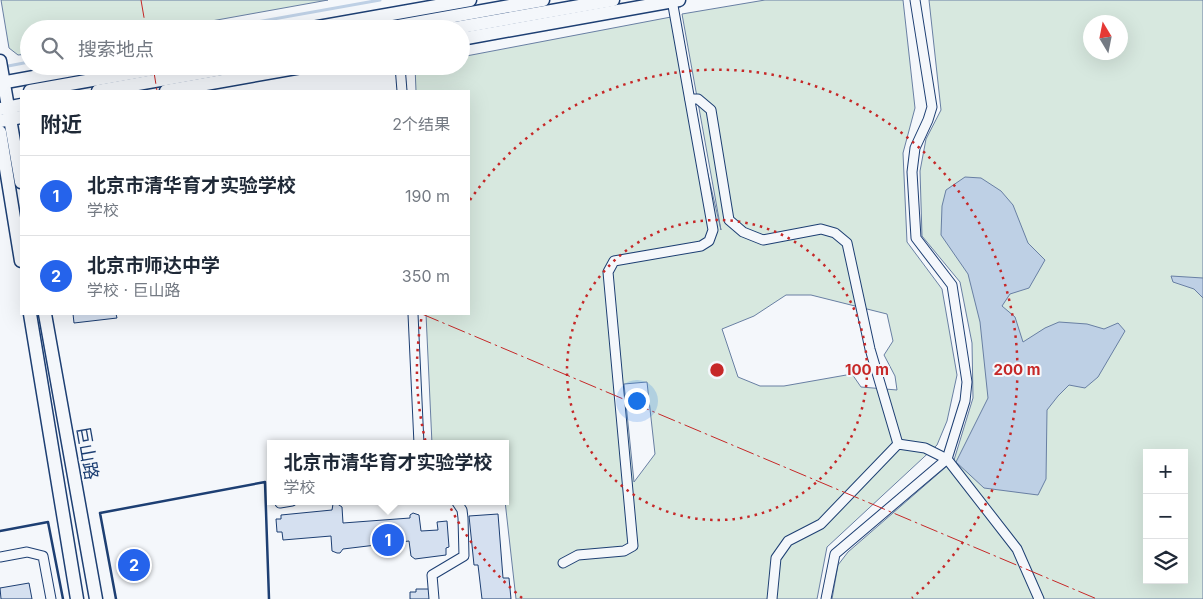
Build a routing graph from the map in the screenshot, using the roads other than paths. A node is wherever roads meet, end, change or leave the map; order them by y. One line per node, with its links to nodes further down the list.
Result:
1 (470, 0): 6 (main road)
2 (543, 0): 7 (main road)
3 (613, 0): 8 (main road)
4 (674, 0): 9 (main road); 21 (street)
5 (915, 0): 32 (street)
6 (357, 20)
7 (432, 20)
8 (470, 25)
9 (470, 37)
10 (20, 71): 11 (main road)
11 (1, 72): 23 (main road)
12 (120, 75): 16 (main road)
13 (188, 75): 17 (main road)
14 (256, 75): 18 (main road)
15 (401, 75): 19 (street)
16 (36, 90)
17 (104, 90)
18 (172, 90)
19 (402, 90)
20 (20, 94): 23 (main road)
21 (690, 99): 31 (street); 35 (street)
22 (20, 105): 23 (main road)
23 (6, 109): 25 (main road)
24 (0, 132): 26 (main road)
25 (20, 177)
26 (20, 255)
27 (30, 315): 37 (main road, 巨山路)
28 (45, 315): 38 (main road, 巨山路)
29 (412, 315): 30 (street)
30 (419, 440)
31 (898, 444): 32 (street); 40 (street)
32 (947, 459): 41 (street); 42 (street)
33 (459, 505): 39 (street)
34 (0, 557): 36 (street)
35 (563, 564)
36 (51, 599)
37 (77, 599)
38 (96, 599)
39 (434, 599)
40 (772, 599)
41 (826, 599)
42 (1039, 599)

